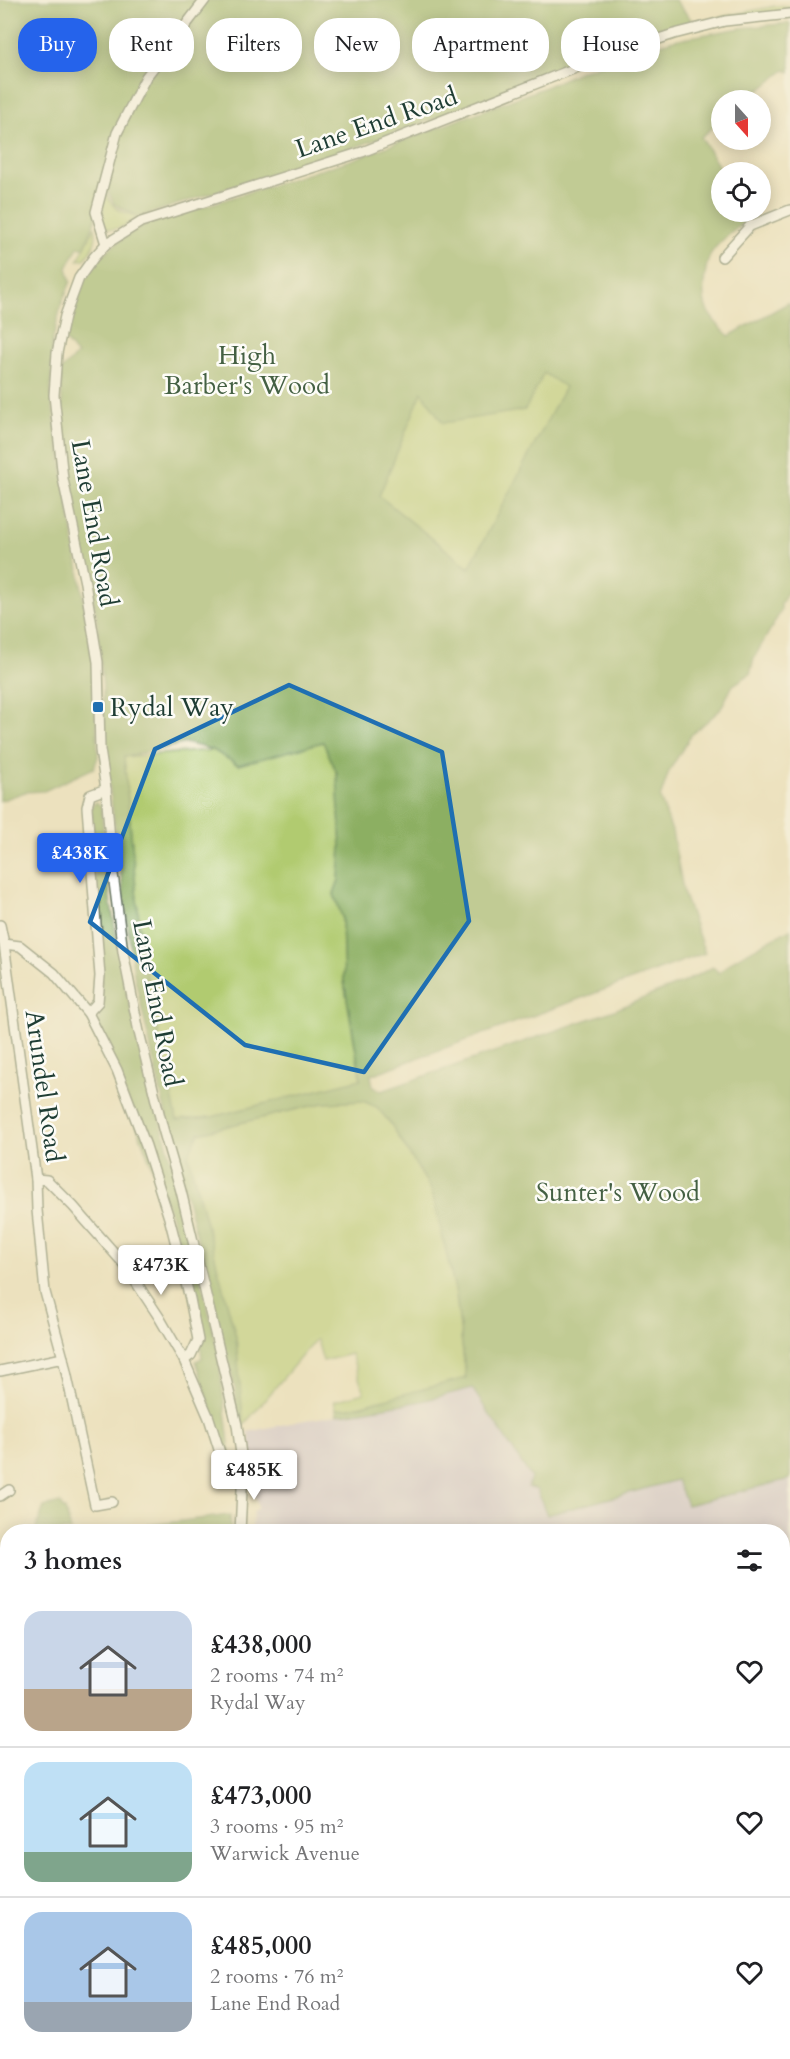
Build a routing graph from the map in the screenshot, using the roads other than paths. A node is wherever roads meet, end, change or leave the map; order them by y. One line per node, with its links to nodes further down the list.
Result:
1 (205, 0): 4 (street)
2 (790, 14): 4 (street, Lane End Road)
3 (790, 210): 5 (street)
4 (106, 244): 6 (street, Lane End Road)
5 (722, 257)
6 (106, 789): 9 (street); 14 (street, Lane End Road)
7 (0, 925): 8 (street, Arundel Road)
8 (4, 944): 9 (street); 10 (street, Arundel Road)
9 (88, 1013): 12 (street)
10 (36, 1179): 11 (street, Arundel Road); 12 (street)
11 (63, 1358): 13 (street); 17 (street, Arundel Road)
12 (184, 1360): 14 (street)
13 (0, 1371)
14 (243, 1469): 18 (street, Lane End Road)
15 (9, 1490): 16 (street)
16 (0, 1496)
17 (112, 1502)
18 (240, 1524)

